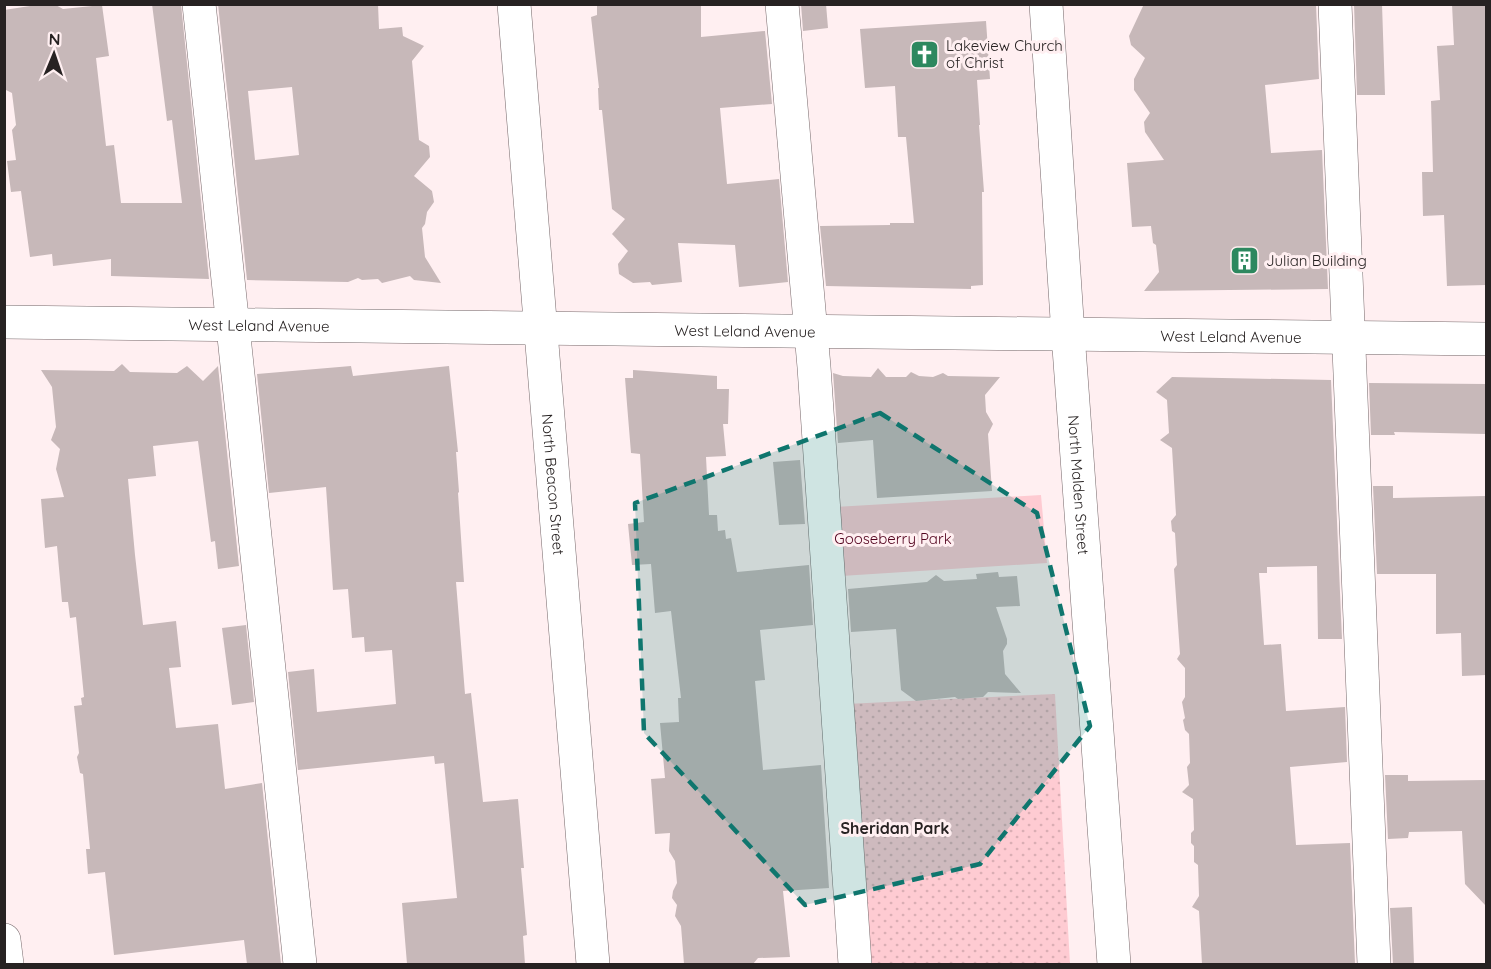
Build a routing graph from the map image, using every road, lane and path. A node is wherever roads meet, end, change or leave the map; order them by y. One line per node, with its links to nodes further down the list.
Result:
1 (199, 4): 7 (street)
2 (514, 4): 8 (street, North Beacon Street)
3 (782, 4): 9 (street)
4 (1046, 4): 10 (street, North Malden Street)
5 (1335, 4): 11 (street)
6 (4, 322): 7 (street, West Leland Avenue)
7 (233, 324): 8 (street, West Leland Avenue); 15 (street)
8 (541, 328): 9 (street, West Leland Avenue); 16 (street, North Beacon Street)
9 (811, 331): 10 (street, West Leland Avenue); 17 (street)
10 (1068, 334): 11 (street, West Leland Avenue); 18 (street, North Malden Street)
11 (1349, 338): 12 (street, West Leland Avenue); 19 (street)
12 (1486, 339)
13 (4, 940): 14 (street)
14 (7, 964)
15 (300, 964)
16 (593, 964)
17 (855, 964)
18 (1114, 964)
19 (1374, 964)

